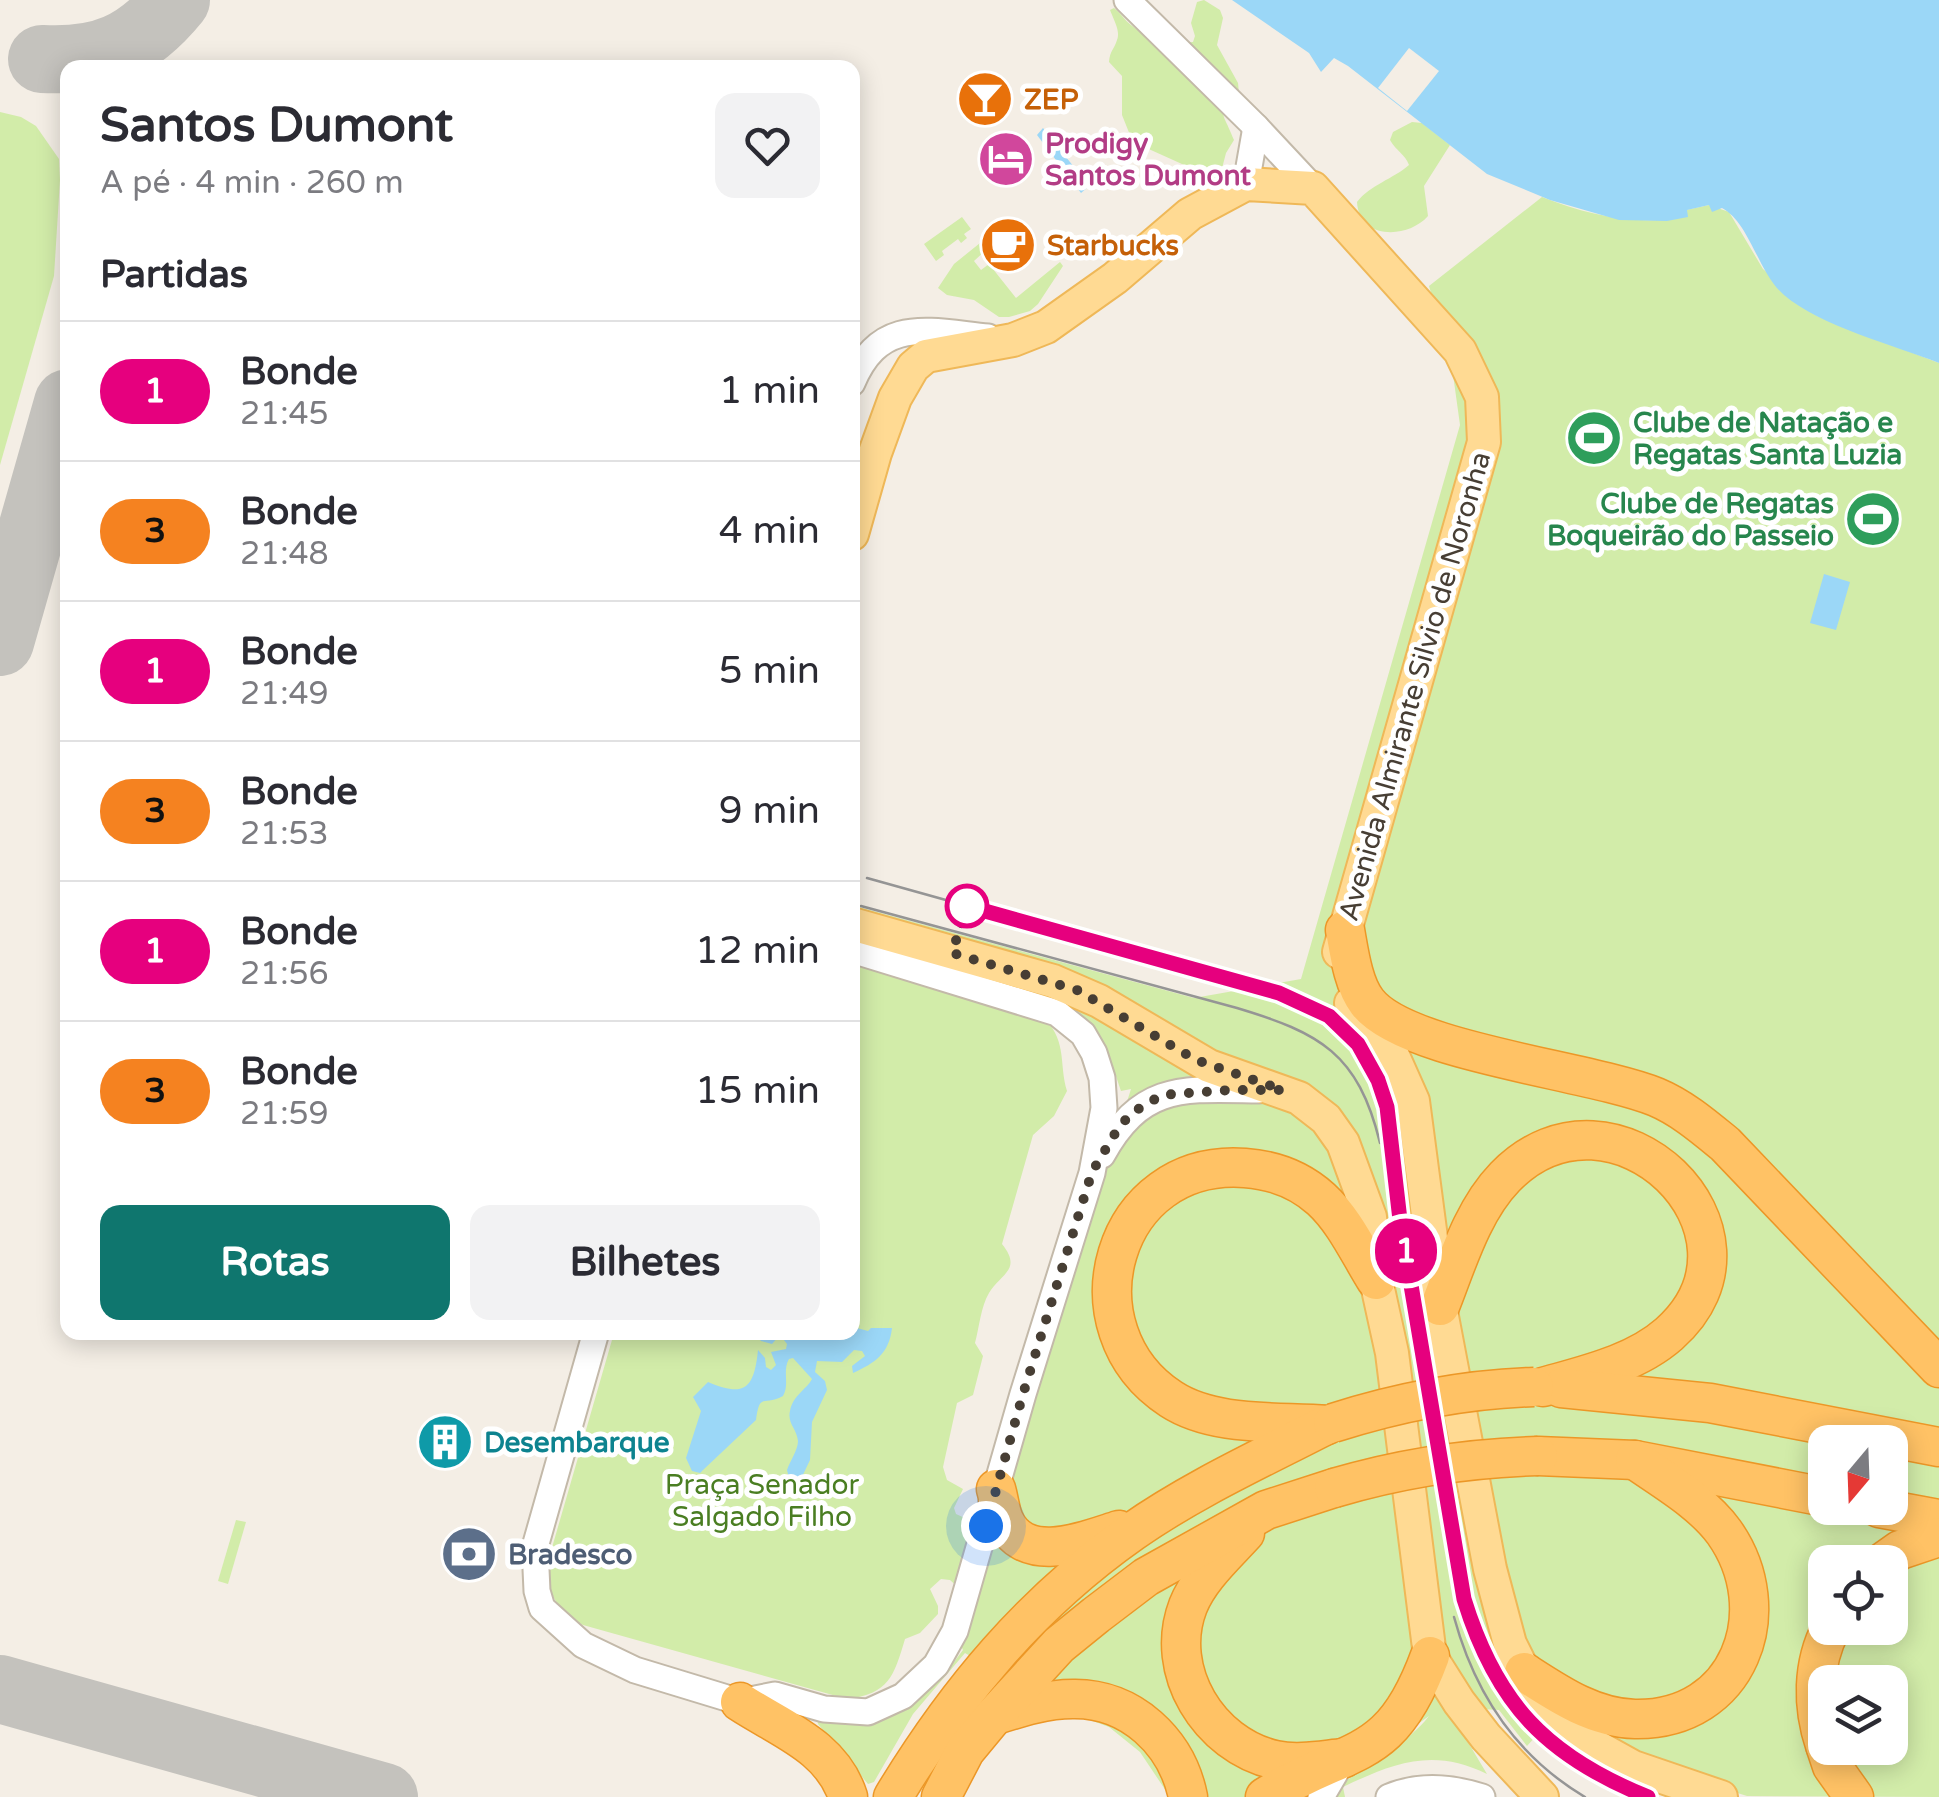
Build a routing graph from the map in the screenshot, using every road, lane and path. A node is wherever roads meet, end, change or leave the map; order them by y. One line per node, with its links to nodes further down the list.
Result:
1 (1127, 0): 2 (street, Avenida Almirante Silvio de Noronha)
2 (1256, 128): 3 (street); 4 (street, Avenida Almirante Silvio de Noronha)
3 (1246, 184): 4 (main road); 5 (main road)
4 (1313, 188): 9 (main road, Avenida Almirante Silvio de Noronha)
5 (1013, 340): 6 (street); 7 (main road)
6 (860, 365)
7 (860, 506)
8 (860, 926): 11 (main road)
9 (1345, 930): 14 (main road, Avenida Almirante Silvio de Noronha); 16 (highway)
10 (860, 952): 12 (street)
11 (1283, 1090): 12 (street); 13 (main road)
12 (1092, 1172): 21 (street)
13 (1376, 1280): 18 (highway); 29 (main road)
14 (1440, 1306): 17 (highway); 30 (main road, Avenida Almirante Silvio de Noronha)
15 (594, 1340): 31 (street)
16 (1939, 1368)
17 (1539, 1387): 18 (highway, bridge); 19 (highway)
18 (1330, 1424): 26 (highway)
19 (1939, 1447)
20 (1635, 1460): 22 (highway); 23 (highway, bridge); 30 (highway)
21 (996, 1489): 26 (highway); 31 (street)
22 (1808, 1494)
23 (1266, 1510): 32 (highway); 33 (highway)
24 (1908, 1513): 25 (highway)
25 (1939, 1519)
26 (1150, 1521): 36 (highway)
27 (1939, 1537): 28 (highway)
28 (1908, 1547)
29 (1430, 1656): 33 (highway); 43 (main road)
30 (1524, 1672): 44 (main road, Avenida Almirante Silvio de Noronha)
31 (740, 1702): 35 (highway)
32 (994, 1716): 37 (highway); 38 (highway)
33 (1344, 1758): 39 (highway); 40 (street)
34 (1832, 1765): 45 (highway)
35 (848, 1797)
36 (893, 1797)
37 (942, 1797)
38 (1188, 1797)
39 (1265, 1797)
40 (1320, 1797)
41 (1390, 1797): 42 (street)
42 (1482, 1797)
43 (1542, 1797)
44 (1721, 1797)
45 (1854, 1797)

